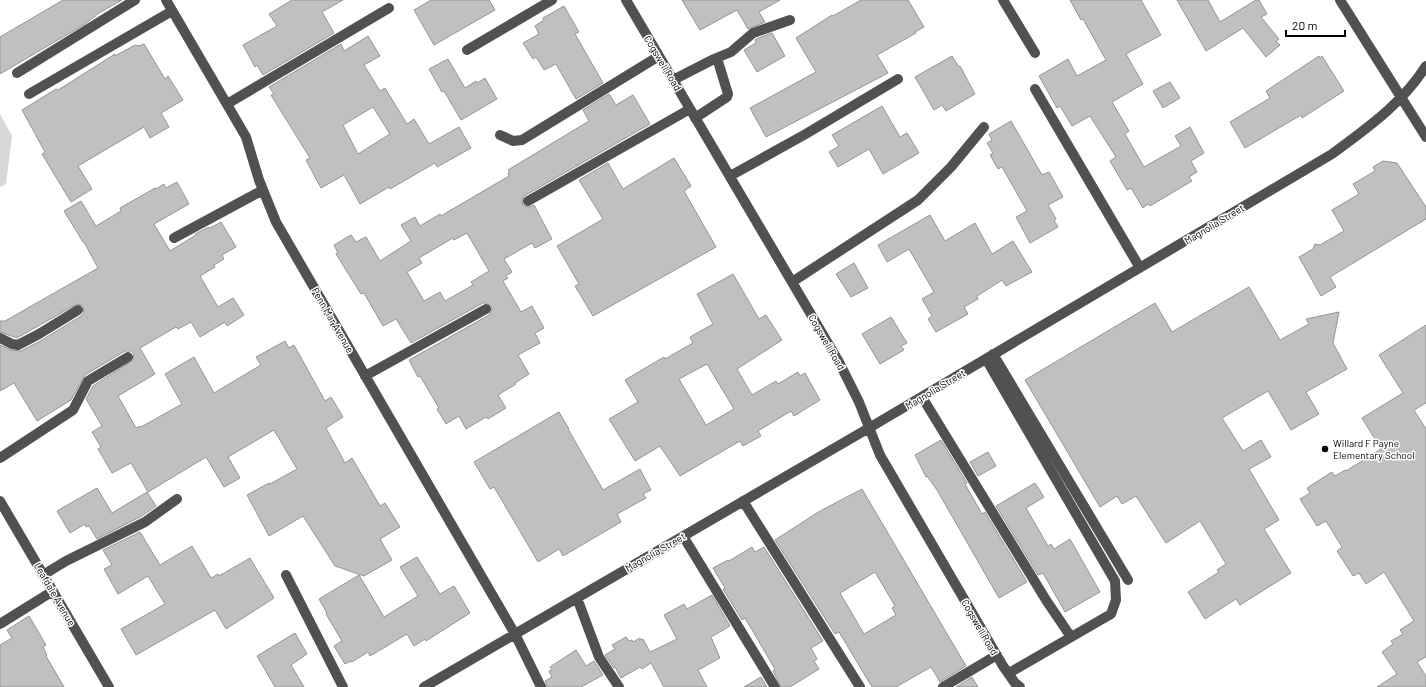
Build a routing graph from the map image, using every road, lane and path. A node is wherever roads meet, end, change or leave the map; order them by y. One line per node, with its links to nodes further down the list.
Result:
1 (135, 0): 15 (street)
2 (166, 0): 8 (street, Penn Mar Avenue)
3 (552, 0): 10 (street)
4 (626, 0): 12 (street, Cogswell Road)
5 (1003, 0): 11 (street)
6 (1340, 0): 20 (street)
7 (389, 8): 21 (street)
8 (172, 10): 19 (street); 21 (street, Penn Mar Avenue)
9 (790, 20): 13 (street)
10 (467, 50)
11 (1035, 54)
12 (659, 56): 17 (street, Cogswell Road); 24 (street)
13 (717, 58): 17 (street); 22 (street)
14 (1426, 66): 20 (street, Magnolia Street)
15 (17, 73)
16 (898, 79): 26 (street)
17 (673, 80): 22 (street, Cogswell Road)
18 (1035, 89): 30 (street)
19 (29, 94)
20 (1402, 99): 25 (street); 30 (street, Magnolia Street)
21 (227, 104): 27 (street, Penn Mar Avenue)
22 (693, 113): 26 (street, Cogswell Road); 28 (street)
23 (984, 127): 31 (street)
24 (500, 135)
25 (1426, 137)
26 (730, 176): 31 (street, Cogswell Road)
27 (263, 190): 29 (street); 37 (street, Penn Mar Avenue)
28 (528, 201)
29 (174, 238)
30 (1140, 268): 35 (street, Magnolia Street)
31 (792, 282): 39 (street, Cogswell Road)
32 (486, 309): 37 (street)
33 (78, 310): 34 (street)
34 (0, 338)
35 (990, 356): 38 (street, Magnolia Street); 47 (street); 52 (street)
36 (128, 357): 40 (street)
37 (365, 376): 51 (street, Penn Mar Avenue)
38 (922, 397): 39 (street, Magnolia Street); 52 (street)
39 (868, 428): 43 (street, Magnolia Street); 53 (street, Cogswell Road)
40 (0, 458)
41 (177, 498): 45 (street)
42 (0, 501): 45 (street, Leafdale Avenue)
43 (743, 501): 44 (street, Magnolia Street); 61 (street)
44 (683, 536): 49 (street, Magnolia Street); 60 (street)
45 (43, 574): 48 (street, Leafdale Avenue)
46 (286, 575): 56 (street)
47 (1128, 580)
48 (53, 591): 50 (street); 55 (street, Leafdale Avenue)
49 (576, 598): 51 (street, Magnolia Street); 59 (street)
50 (0, 624)
51 (515, 634): 57 (street, Magnolia Street); 58 (street, Penn Mar Avenue)
52 (1071, 637): 54 (street)
53 (997, 656): 54 (street, Cogswell Road); 62 (street)
54 (1009, 673): 63 (street, Cogswell Road)
55 (107, 686)
56 (343, 687)
57 (424, 687)
58 (542, 687)
59 (619, 687)
60 (775, 687)
61 (860, 687)
62 (943, 687)
63 (1020, 687)

